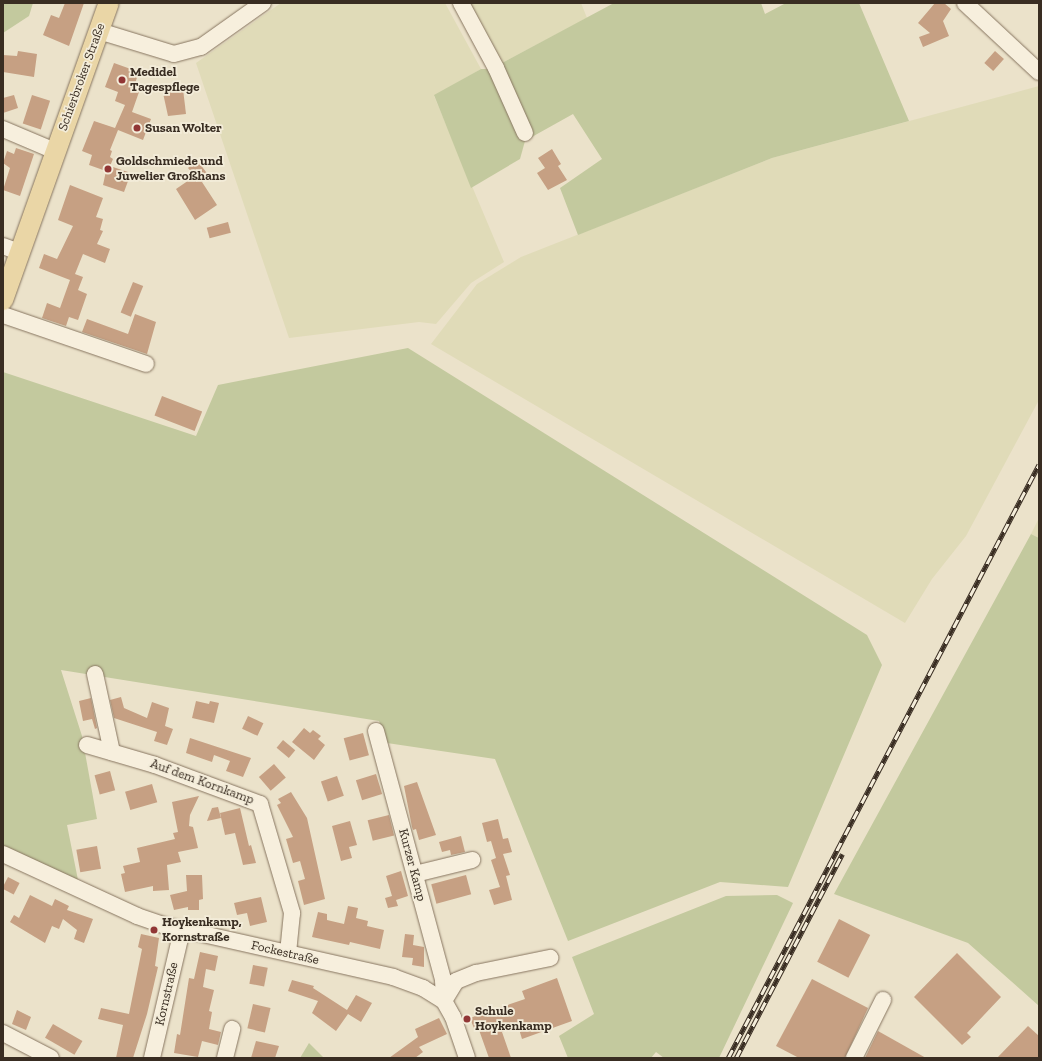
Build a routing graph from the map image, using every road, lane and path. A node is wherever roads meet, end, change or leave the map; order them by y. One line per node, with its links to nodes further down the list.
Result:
1 (109, 3): 5 (main road, Schierbroker Straße)
2 (263, 3): 5 (street)
3 (460, 3): 8 (street)
4 (965, 3): 6 (street)
5 (98, 31): 9 (main road, Schierbroker Straße)
6 (1039, 72)
7 (3, 129): 9 (street)
8 (525, 133)
9 (55, 151): 10 (main road, Schierbroker Straße)
10 (11, 249): 11 (main road, Schierbroker Straße)
11 (3, 300)
12 (3, 315): 13 (street)
13 (146, 364)
14 (95, 674): 17 (street)
15 (376, 731): 20 (street, Kurzer Kamp)
16 (87, 745): 17 (street, Auf dem Kornkamp)
17 (112, 752): 22 (street, Auf dem Kornkamp)
18 (3, 854): 21 (street, Fockestraße)
19 (472, 860): 20 (street)
20 (414, 874): 25 (street, Kurzer Kamp)
21 (182, 930): 22 (street, Fockestraße); 29 (street, Kornstraße)
22 (288, 953): 25 (street, Fockestraße)
23 (550, 958): 25 (street)
24 (883, 1000): 32 (street)
25 (444, 1001): 31 (street, Fockestraße)
26 (232, 1029): 30 (street)
27 (3, 1033): 28 (street)
28 (51, 1058)
29 (152, 1058)
30 (225, 1058)
31 (467, 1058)
32 (854, 1058)

